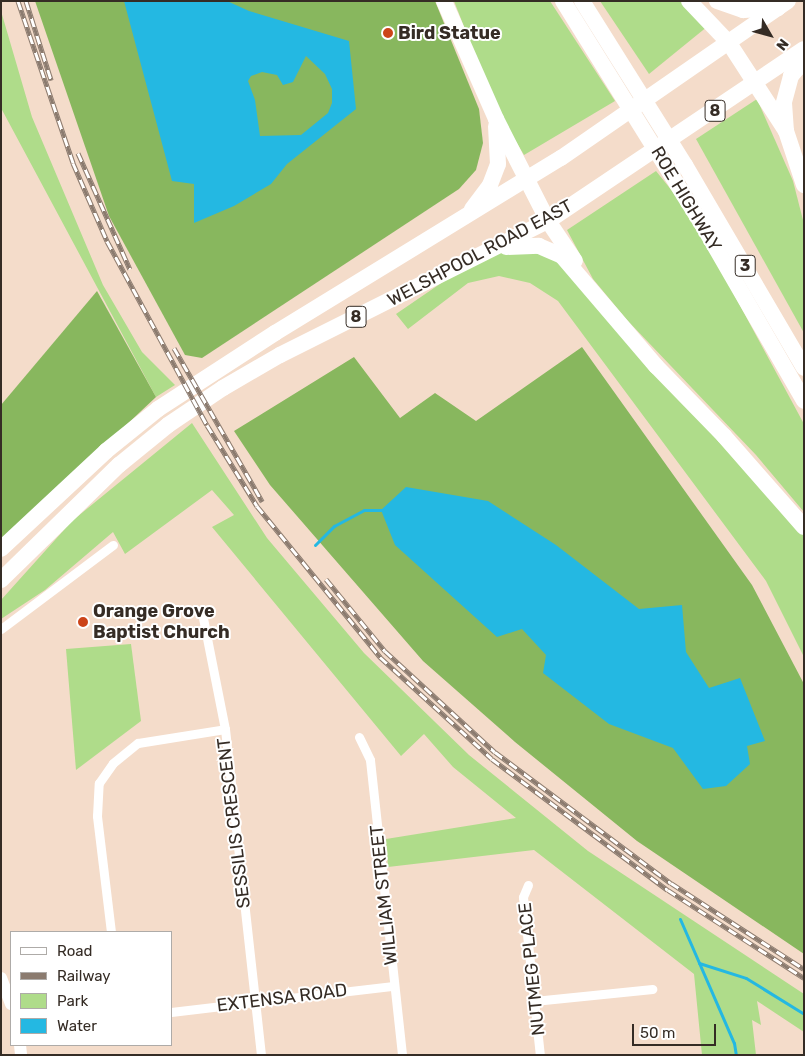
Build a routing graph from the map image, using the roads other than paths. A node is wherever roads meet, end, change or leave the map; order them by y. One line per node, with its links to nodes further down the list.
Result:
1 (444, 1): 12 (highway)
2 (563, 1): 11 (highway, ROE HIGHWAY / 3)
3 (582, 1): 11 (highway, ROE HIGHWAY / 3)
4 (688, 1): 7 (highway)
5 (717, 1): 6 (highway)
6 (783, 5): 7 (highway, 8)
7 (728, 43): 10 (highway); 15 (highway, WELSHPOOL ROAD EAST / 8)
8 (804, 49): 10 (highway, 8)
9 (804, 61): 13 (highway)
10 (756, 82): 13 (highway); 18 (highway, WELSHPOOL ROAD EAST / 8)
11 (629, 91): 14 (highway, ROE HIGHWAY / 3)
12 (496, 119): 15 (highway); 17 (highway)
13 (786, 131): 16 (highway)
14 (678, 170): 21 (highway, ROE HIGHWAY / 3); 22 (highway, ROE HIGHWAY / 3)
15 (527, 180): 17 (highway, WELSHPOOL ROAD EAST / 8); 18 (highway)
16 (804, 185)
17 (464, 218): 25 (highway, WELSHPOOL ROAD EAST / 8)
18 (548, 221): 19 (highway, WELSHPOOL ROAD EAST / 8); 20 (highway)
19 (491, 249): 20 (highway); 26 (highway, WELSHPOOL ROAD EAST / 8)
20 (610, 314): 23 (highway)
21 (804, 368)
22 (804, 401)
23 (804, 527)
24 (113, 545): 28 (street)
25 (1, 549)
26 (1, 580)
27 (203, 618): 29 (street)
28 (1, 630)
29 (225, 729): 32 (street, SESSILIS CRESCENT); 36 (street, SESSILIS CRESCENT)
30 (359, 737): 34 (street, WILLIAM STREET)
31 (528, 885): 38 (street, NUTMEG PLACE)
32 (111, 931)
33 (1, 978): 37 (main road)
34 (393, 986): 36 (street, EXTENSA ROAD); 41 (street, WILLIAM STREET)
35 (652, 989): 38 (street)
36 (254, 1000): 39 (street, EXTENSA ROAD); 40 (street, SESSILIS CRESCENT)
37 (10, 1001)
38 (534, 1001): 42 (street, NUTMEG PLACE)
39 (172, 1012)
40 (261, 1055)
41 (402, 1055)
42 (540, 1055)

